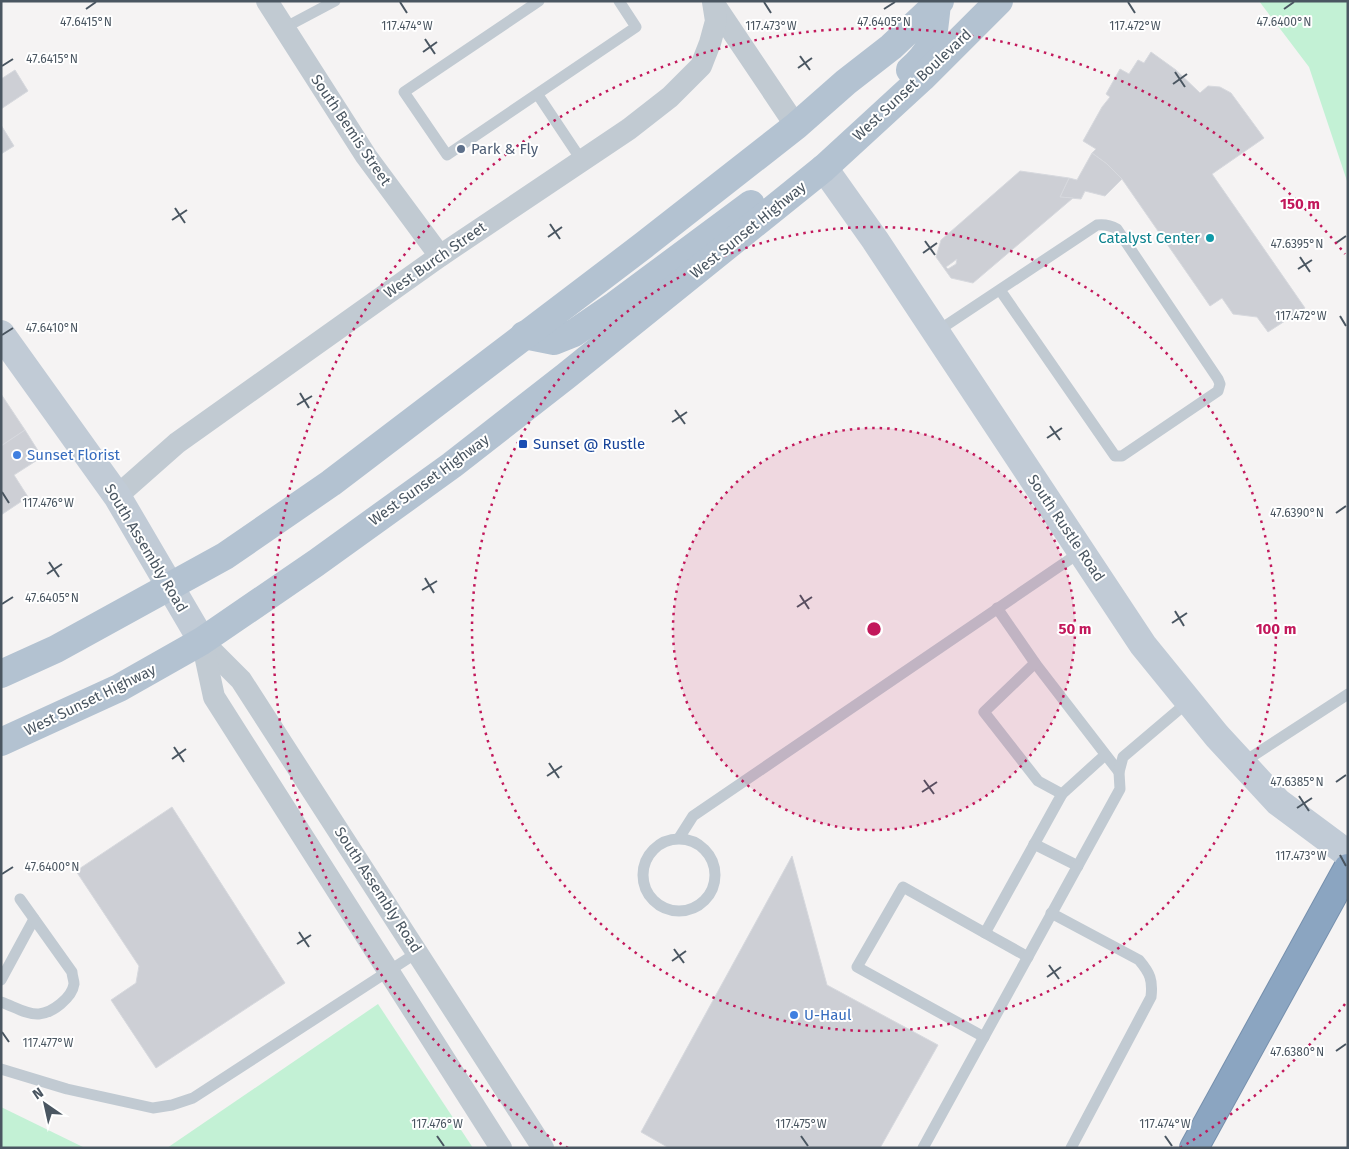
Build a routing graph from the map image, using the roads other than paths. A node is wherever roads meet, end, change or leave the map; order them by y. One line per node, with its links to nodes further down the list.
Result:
1 (267, 1): 8 (street, South Bemis Street)
2 (335, 1): 8 (lane)
3 (539, 1): 9 (lane)
4 (619, 1): 9 (lane)
5 (999, 1): 12 (main road, West Sunset Boulevard)
6 (712, 2): 10 (street); 11 (street, West Burch Street)
7 (938, 3): 10 (main road); 12 (main road)
8 (284, 28): 13 (street, South Bemis Street)
9 (538, 95): 11 (lane)
10 (796, 126): 17 (main road)
11 (582, 161): 13 (street, West Burch Street)
12 (824, 168): 15 (street, South Rustle Road); 17 (main road); 22 (main road, West Sunset Highway)
13 (440, 256): 18 (street, West Burch Street)
14 (1000, 290): 14 (lane); 15 (lane)
15 (936, 332): 19 (street, South Rustle Road)
16 (1, 334): 18 (street, South Assembly Road)
17 (524, 335): 20 (main road)
18 (117, 496): 20 (street, South Assembly Road)
19 (1082, 551): 21 (lane); 26 (street, South Rustle Road)
20 (168, 586): 22 (street, South Assembly Road); 24 (main road)
21 (998, 608): 23 (lane); 32 (lane)
22 (202, 642): 27 (main road, West Sunset Highway); 41 (street, South Assembly Road); 43 (street, South Assembly Road)
23 (1035, 663): 28 (lane); 31 (lane)
24 (1, 674)
25 (1348, 694): 29 (lane)
26 (1189, 701): 29 (street, South Rustle Road); 30 (lane)
27 (1, 742)
28 (1105, 755): 30 (lane); 31 (lane)
29 (1242, 763): 34 (street, South Rustle Road)
30 (1119, 772): 35 (lane)
31 (1062, 794): 33 (lane)
32 (679, 838): 32 (lane)
33 (1034, 844): 35 (lane); 40 (lane)
34 (1348, 854)
35 (1078, 866): 38 (lane)
36 (1348, 868): 52 (highway)
37 (20, 899): 39 (lane)
38 (1052, 913): 42 (lane); 51 (lane)
39 (34, 920): 44 (lane); 45 (lane)
40 (985, 933): 42 (lane); 46 (lane)
41 (418, 952): 43 (lane); 49 (street, South Assembly Road)
42 (1028, 957): 46 (lane)
43 (389, 970): 47 (lane); 48 (street, South Assembly Road)
44 (1, 980)
45 (1, 1002)
46 (984, 1037): 50 (lane)
47 (1, 1069)
48 (501, 1148)
49 (544, 1148)
50 (923, 1148)
51 (1071, 1148)
52 (1194, 1148)

